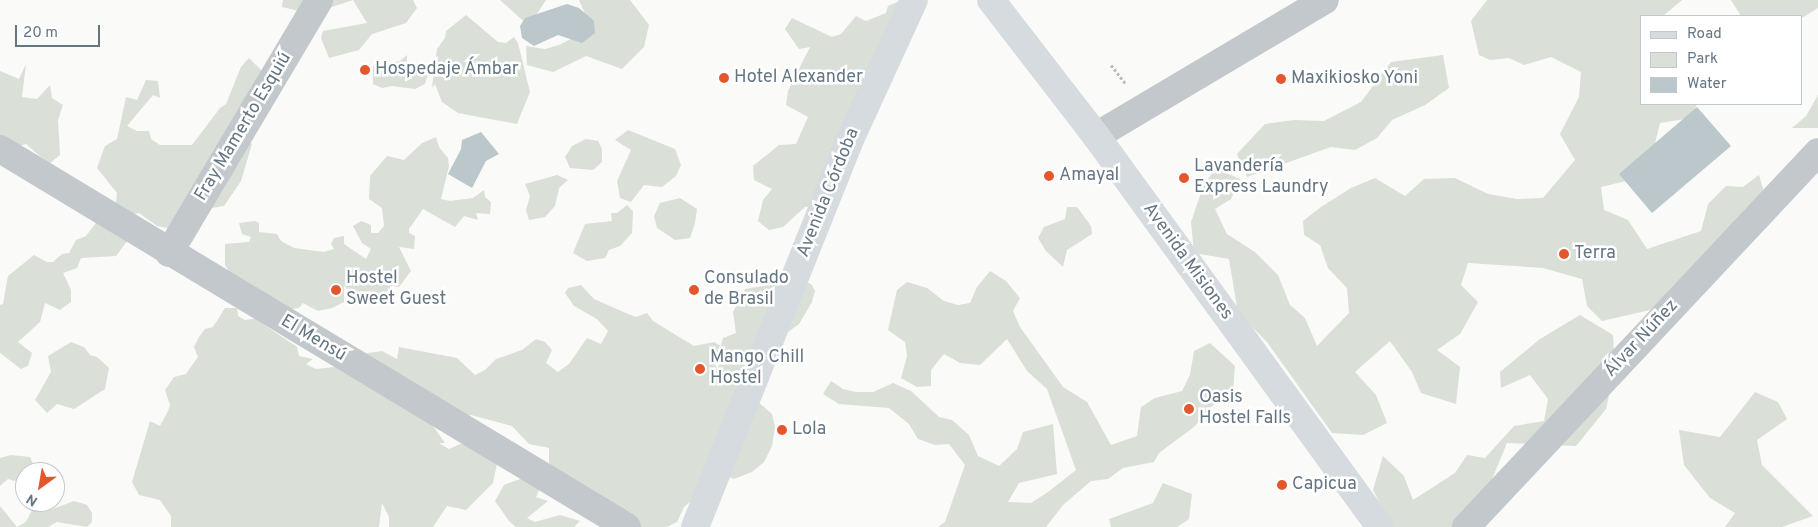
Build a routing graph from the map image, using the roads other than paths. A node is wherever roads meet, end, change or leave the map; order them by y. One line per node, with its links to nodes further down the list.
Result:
1 (319, 0): 8 (street, Fray Mamerto Esquiú)
2 (914, 0): 10 (main road, Avenida Córdoba)
3 (991, 0): 5 (main road, Avenida Misiones)
4 (1326, 0): 5 (street)
5 (1096, 136): 11 (main road, Avenida Misiones)
6 (0, 149): 8 (street, El Mensú)
7 (1818, 152): 12 (street, Álvar Núñez)
8 (169, 253): 9 (street, El Mensú)
9 (627, 527)
10 (695, 527)
11 (1380, 527)
12 (1466, 527)

